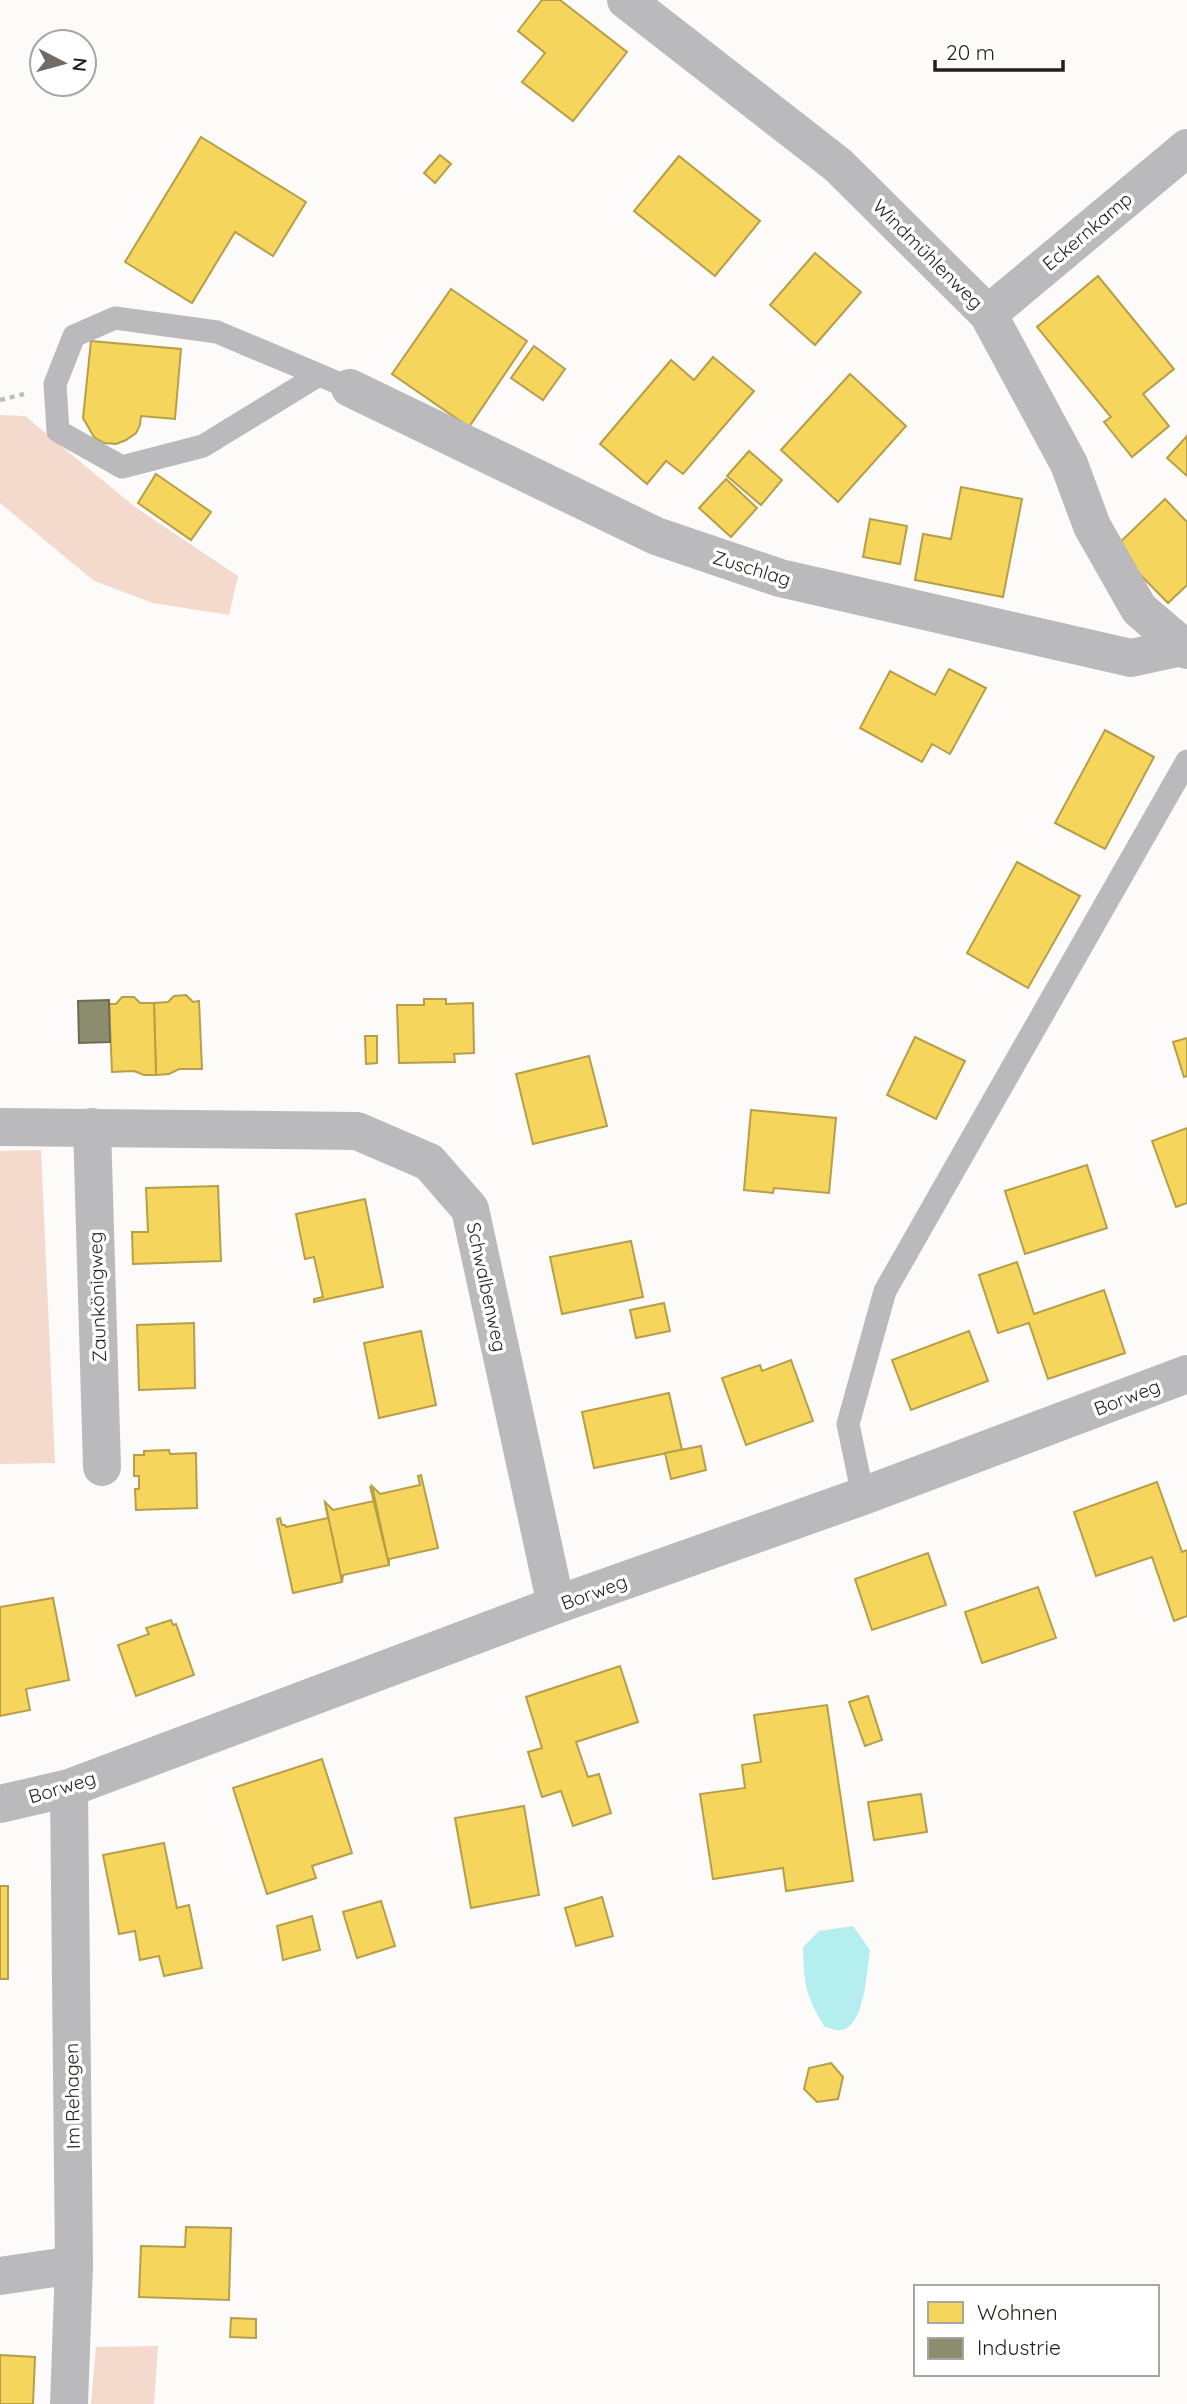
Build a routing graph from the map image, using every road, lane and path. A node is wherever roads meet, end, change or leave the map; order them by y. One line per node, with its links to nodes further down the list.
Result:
1 (626, 0): 3 (street, Windmühlenweg)
2 (1187, 148): 3 (street, Eckernkamp)
3 (988, 314): 5 (street, Windmühlenweg)
4 (335, 382): 4 (lane); 5 (street, Zuschlag)
5 (1184, 648)
6 (1187, 761): 11 (lane)
7 (0, 1127): 8 (street, Schwalbenweg)
8 (92, 1127): 10 (street, Zaunkönigweg); 12 (street, Schwalbenweg)
9 (1187, 1374): 11 (street, Borweg)
10 (102, 1467)
11 (863, 1496): 12 (street, Borweg)
12 (556, 1605): 13 (street, Borweg)
13 (69, 1788): 14 (street, Borweg); 15 (street, Im Rehagen)
14 (0, 1804)
15 (74, 2265): 16 (street); 17 (street, Im Rehagen)
16 (0, 2276)
17 (69, 2404)

